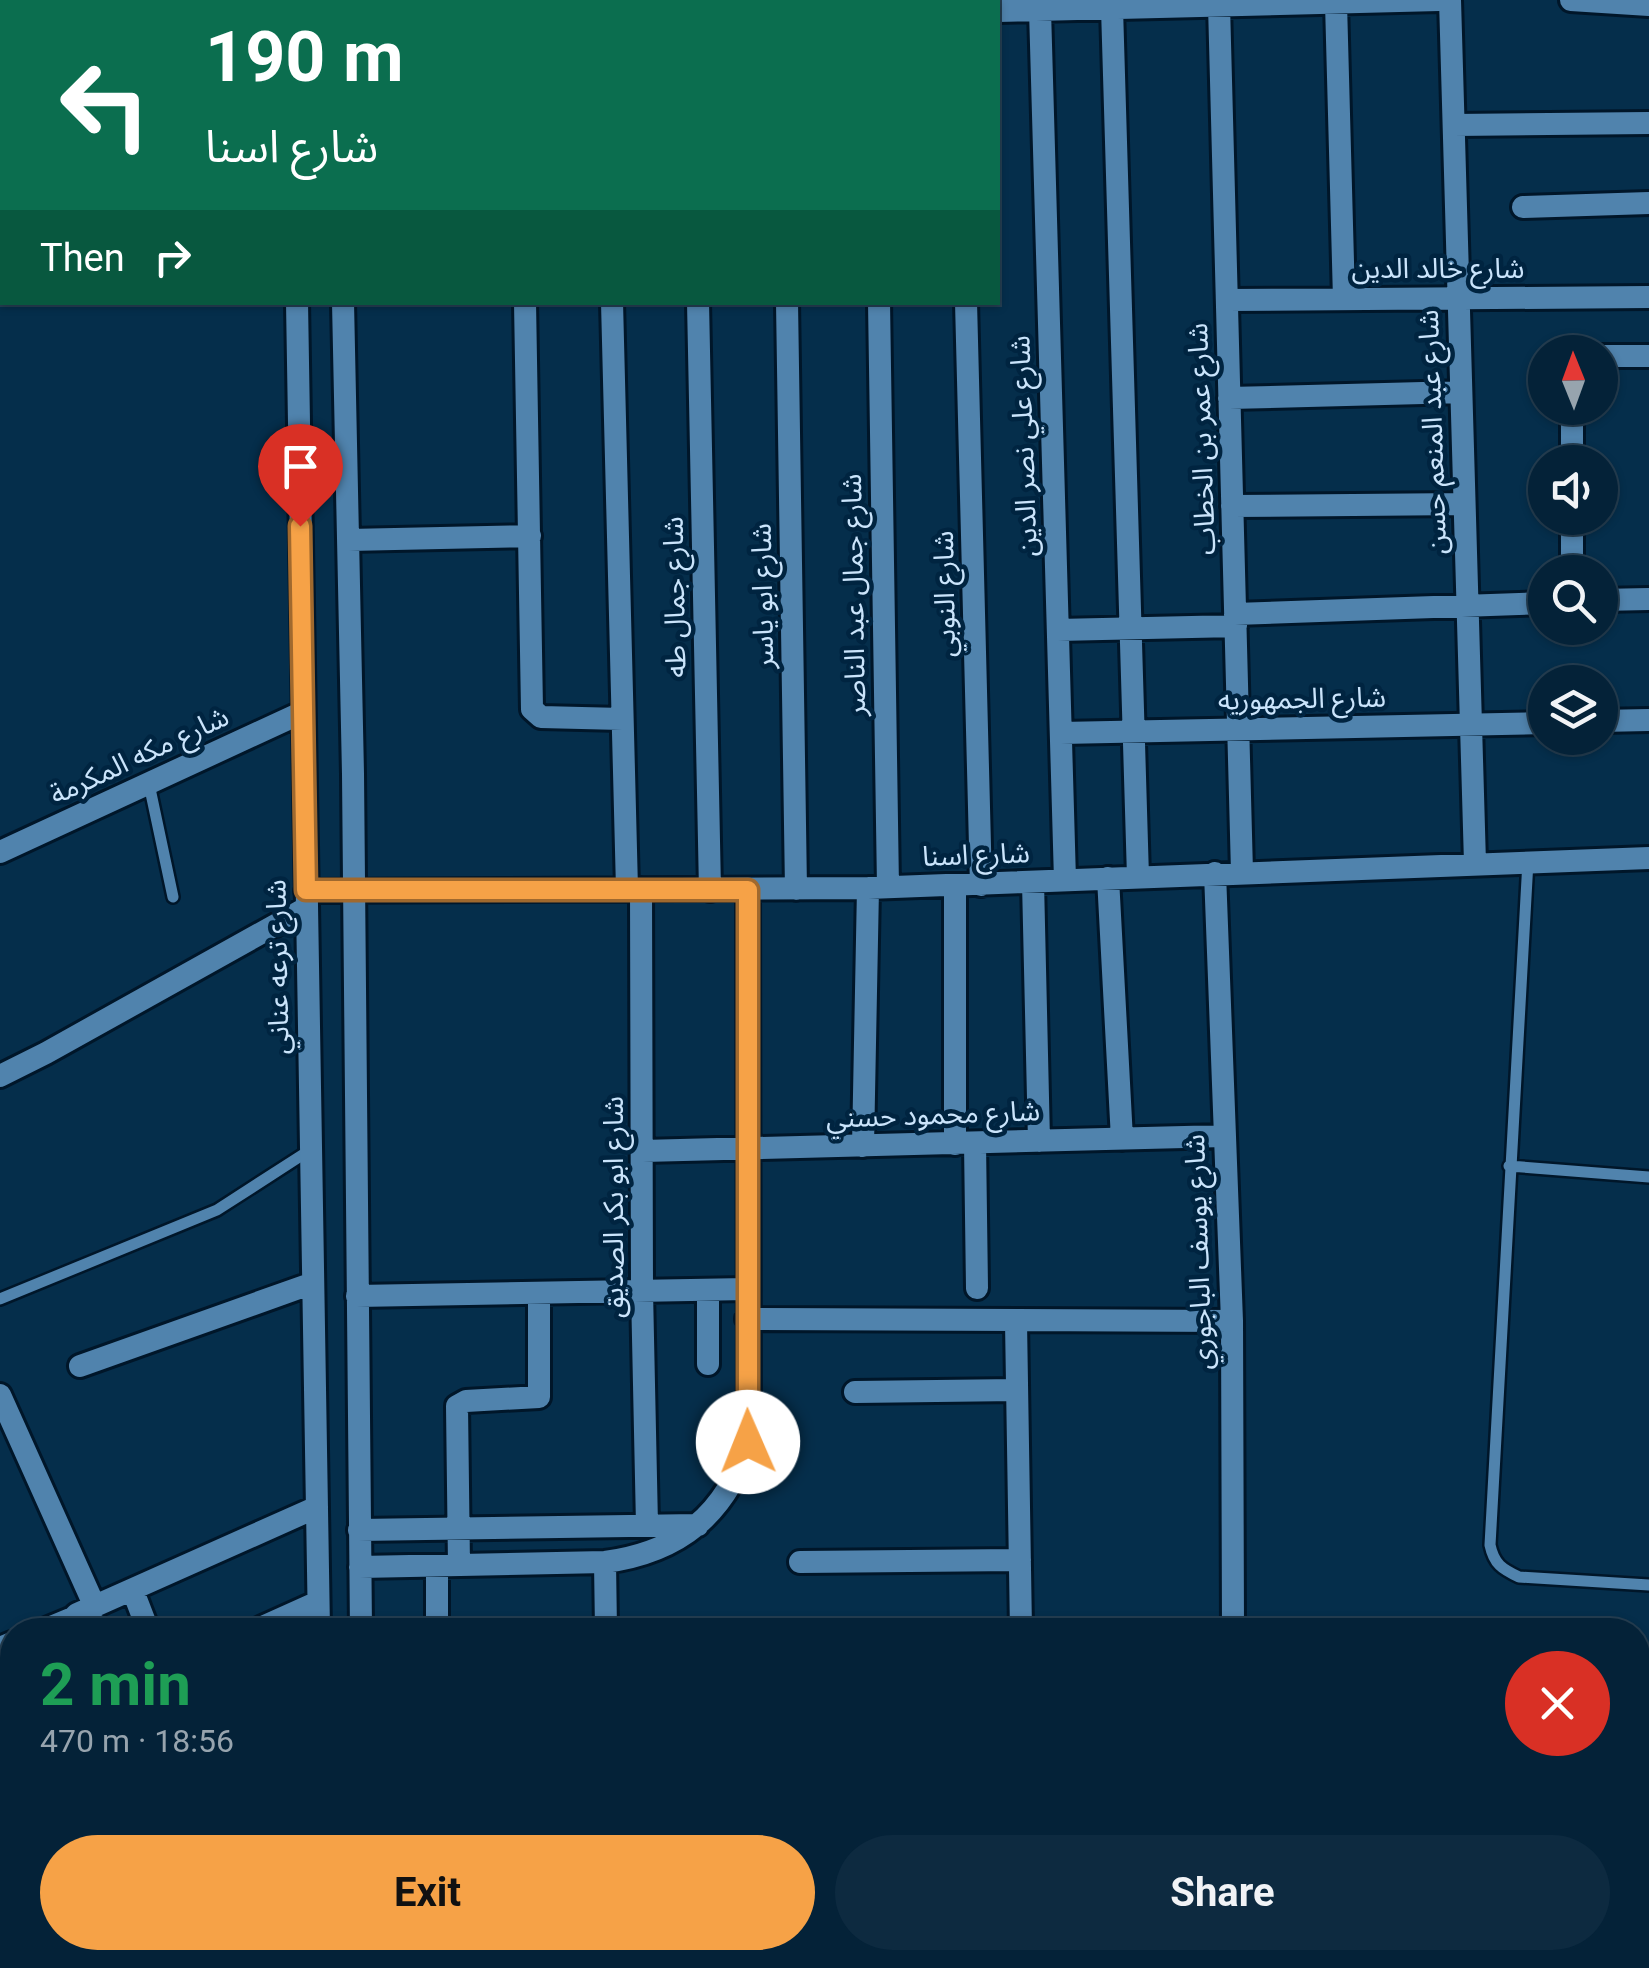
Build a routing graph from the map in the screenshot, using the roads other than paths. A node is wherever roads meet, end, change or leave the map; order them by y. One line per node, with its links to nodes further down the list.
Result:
1 (1439, 0): 5 (street)
2 (1450, 0): 14 (street, شارع عبد المنعم حسن)
3 (1571, 0): 9 (street)
4 (1255, 2): 5 (street); 8 (street)
5 (1347, 2): 19 (street)
6 (1169, 3): 8 (street); 10 (street)
7 (1082, 4): 10 (street); 11 (street)
8 (1219, 5): 20 (street, شارع عمر بن الخطاب)
9 (1649, 5)
10 (1112, 8): 42 (street)
11 (1040, 10): 12 (street); 43 (street, شارع علي نصر الدين)
12 (1000, 11)
13 (1649, 123): 14 (street)
14 (1454, 125): 17 (street, شارع عبد المنعم حسن)
15 (1649, 204): 16 (street)
16 (1523, 207)
17 (1458, 297): 18 (street, شارع خالد الدين); 19 (street, شارع خالد الدين); 31 (street, شارع عبد المنعم حسن)
18 (1649, 297)
19 (1344, 299): 20 (street, شارع خالد الدين)
20 (1227, 300): 32 (street, شارع عمر بن الخطاب)
21 (297, 305): 44 (street, شارع ترعه عناني)
22 (343, 305): 36 (street)
23 (525, 305): 35 (street)
24 (612, 305): 45 (street, شارع ابو بكر الصديق)
25 (698, 305): 70 (street, شارع جمال طه)
26 (787, 305): 68 (street, شارع ابو ياسر)
27 (878, 305): 66 (street, شارع جمال عبد الناصر)
28 (966, 305): 64 (street, شارع النوبي)
29 (1618, 356): 30 (street)
30 (1649, 356)
31 (1461, 392): 32 (street); 33 (street, شارع عبد المنعم حسن)
32 (1230, 398): 34 (street, شارع عمر بن الخطاب)
33 (1464, 504): 34 (street); 40 (street, شارع عبد المنعم حسن)
34 (1232, 506): 41 (street, شارع عمر بن الخطاب)
35 (530, 536): 36 (street); 45 (street)
36 (349, 540): 69 (street)
37 (1649, 599): 38 (street)
38 (1618, 600)
39 (1528, 603): 40 (street)
40 (1467, 606): 41 (street); 49 (street, شارع عبد المنعم حسن)
41 (1236, 620): 42 (street); 50 (street, شارع عمر بن الخطاب)
42 (1131, 628): 43 (street); 51 (street)
43 (1058, 630): 52 (street, شارع علي نصر الدين)
44 (304, 712): 53 (street, شارع مكه المكرمة); 73 (street, شارع ترعه عناني)
45 (622, 719): 67 (street, شارع ابو بكر الصديق)
46 (1649, 720): 47 (street)
47 (1618, 721)
48 (1528, 722): 49 (street, شارع الجمهوريه)
49 (1471, 724): 50 (street, شارع الجمهوريه); 57 (street, شارع عبد المنعم حسن)
50 (1238, 729): 51 (street, شارع الجمهوريه); 58 (street, شارع عمر بن الخطاب)
51 (1134, 732): 52 (street, شارع الجمهوريه); 60 (street)
52 (1061, 733): 62 (street, شارع علي نصر الدين)
53 (149, 784): 54 (street, شارع مكه المكرمة); 72 (lane)
54 (0, 852)
55 (1649, 858): 56 (street, شارع اسنا)
56 (1528, 862): 57 (street, شارع اسنا); 83 (lane)
57 (1475, 863): 58 (street, شارع اسنا)
58 (1242, 872): 59 (street, شارع اسنا)
59 (1214, 873): 60 (street, شارع اسنا); 75 (street, شارع يوسف الباجوري)
60 (1138, 877): 61 (street, شارع اسنا)
61 (1108, 878): 62 (street, شارع اسنا); 76 (street)
62 (1065, 880): 63 (street, شارع اسنا)
63 (1033, 882): 64 (street, شارع اسنا); 77 (street)
64 (981, 884): 65 (street, شارع اسنا)
65 (955, 885): 66 (street, شارع اسنا); 78 (street)
66 (878, 887): 68 (street, شارع اسنا); 79 (street, شارع جمال عبد الناصر)
67 (634, 889): 69 (street, شارع اسنا); 70 (street, شارع اسنا); 82 (street, شارع ابو بكر الصديق)
68 (796, 889): 71 (street, شارع اسنا)
69 (352, 890): 73 (street, شارع اسنا); 91 (street)
70 (710, 890): 71 (street, شارع اسنا)
71 (748, 890): 80 (street)
72 (173, 897)
73 (306, 899): 74 (street); 81 (street, شارع ترعه عناني)
74 (0, 1076)
75 (1224, 1136): 76 (street, شارع محمود حسني); 94 (street, شارع يوسف الباجوري)
76 (1122, 1139): 77 (street, شارع محمود حسني)
77 (1039, 1141): 78 (street, شارع محمود حسني)
78 (965, 1143): 79 (street, شارع محمود حسني); 86 (street)
79 (864, 1146): 80 (street, شارع محمود حسني)
80 (746, 1149): 82 (street, شارع محمود حسني); 87 (street)
81 (310, 1150): 85 (street, شارع ترعه عناني); 92 (lane)
82 (643, 1151): 89 (street, شارع ابو بكر الصديق)
83 (1509, 1166): 84 (lane); 113 (lane)
84 (1649, 1178)
85 (312, 1283): 97 (street); 101 (street, شارع ترعه عناني)
86 (977, 1288)
87 (747, 1289): 88 (street); 93 (street)
88 (708, 1290): 89 (street); 96 (street)
89 (642, 1291): 90 (street); 103 (street, شارع ابو بكر الصديق)
90 (538, 1293): 91 (street); 104 (street)
91 (357, 1296): 106 (street)
92 (0, 1300)
93 (747, 1320): 95 (street); 102 (street)
94 (1232, 1320): 95 (street); 125 (street, شارع يوسف الباجوري)
95 (1016, 1322): 98 (street)
96 (708, 1364)
97 (80, 1366)
98 (1017, 1390): 99 (street); 107 (street)
99 (854, 1392)
100 (0, 1395): 116 (street)
101 (316, 1508): 114 (street); 115 (street, شارع ترعه عناني)
102 (698, 1524): 103 (street); 108 (street)
103 (647, 1526): 105 (street)
104 (459, 1528): 105 (street); 106 (street); 111 (street)
105 (525, 1528): 110 (street)
106 (359, 1530): 112 (street)
107 (1020, 1560): 109 (street); 124 (street)
108 (605, 1562): 110 (street); 123 (street)
109 (800, 1562)
110 (525, 1564): 111 (street)
111 (448, 1566): 112 (street); 122 (street)
112 (360, 1568): 121 (street)
113 (1649, 1585)
114 (133, 1591): 116 (street); 118 (street)
115 (318, 1602): 119 (street); 120 (street, شارع ترعه عناني)
116 (95, 1607): 117 (street)
117 (81, 1618)
118 (143, 1618)
119 (283, 1618)
120 (319, 1618)
121 (360, 1618)
122 (440, 1618)
123 (606, 1618)
124 (1021, 1618)
125 (1233, 1618)

